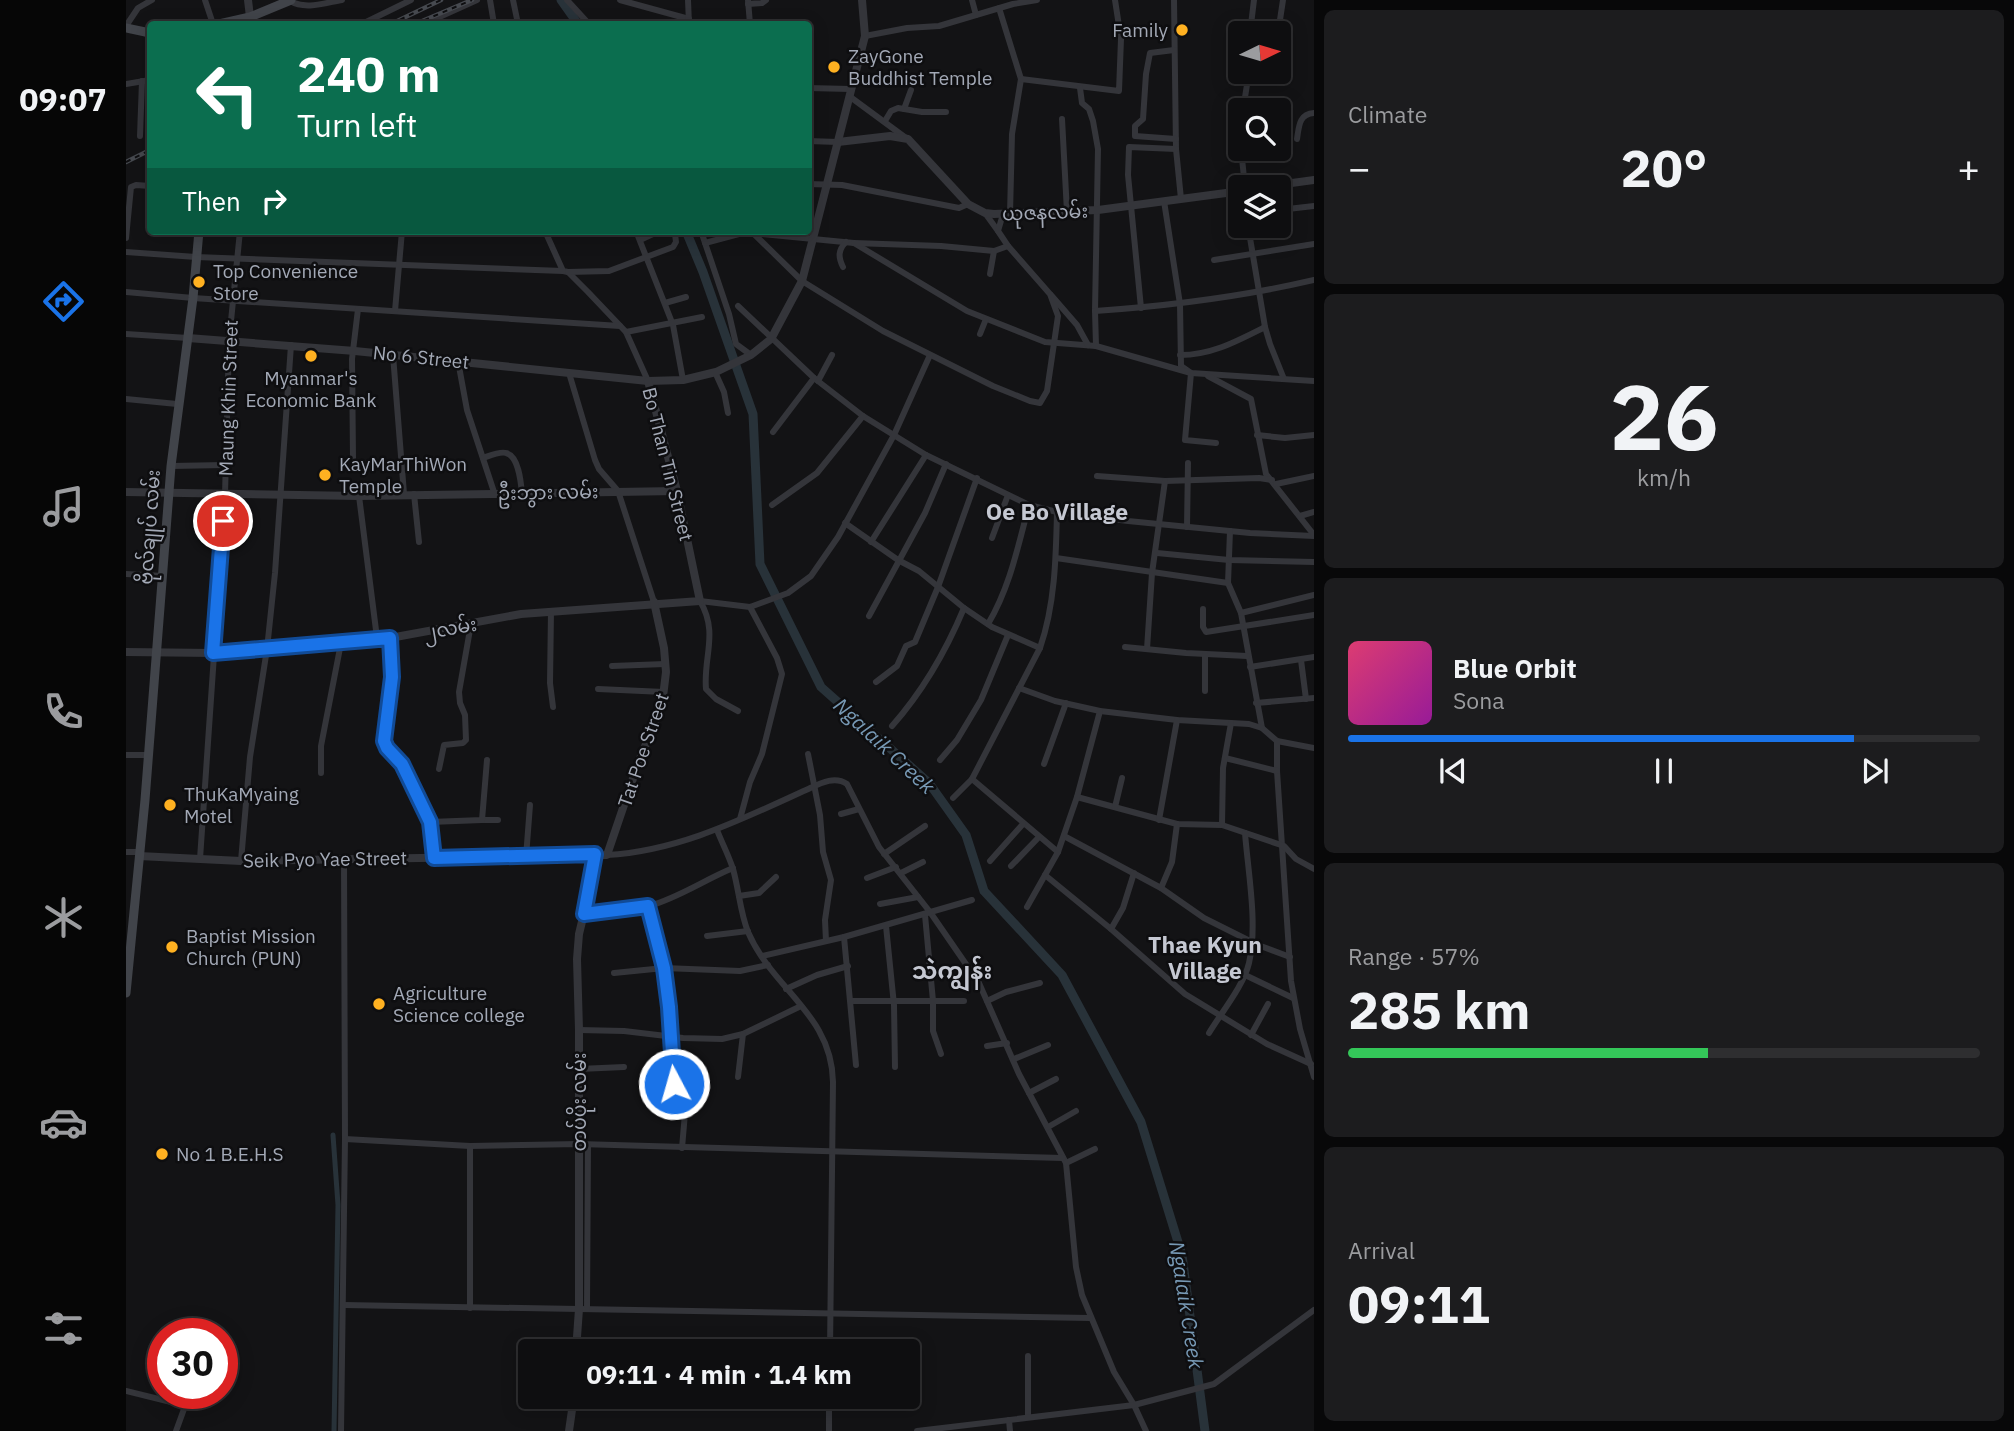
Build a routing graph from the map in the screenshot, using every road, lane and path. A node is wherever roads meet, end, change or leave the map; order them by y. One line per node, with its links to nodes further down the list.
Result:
1 (152, 0): 38 (street)
2 (205, 0): 26 (street)
3 (248, 0): 27 (street)
4 (291, 0): 5 (street); 27 (main road)
5 (342, 0)
6 (390, 0): 23 (street)
7 (411, 0): 23 (street)
8 (476, 0): 29 (street)
9 (490, 0): 30 (street)
10 (513, 0): 31 (street)
11 (567, 0): 32 (street)
12 (620, 0): 33 (street)
13 (688, 0): 34 (street)
14 (766, 0): 22 (street)
15 (862, 0): 40 (street)
16 (972, 0): 25 (street)
17 (1037, 0): 24 (street)
18 (1115, 0): 47 (street)
19 (1174, 0): 41 (street)
20 (1254, 0): 36 (street)
21 (1283, 0): 37 (street)
22 (748, 2): 35 (street)
23 (393, 8): 28 (street)
24 (999, 8): 25 (street); 42 (street)
25 (976, 15): 40 (street)
26 (212, 21)
27 (250, 21)
28 (368, 21)
29 (441, 21)
30 (494, 21)
31 (517, 21)
32 (586, 21)
33 (686, 21)
34 (689, 21)
35 (750, 21)
36 (1251, 21)
37 (1280, 21)
38 (126, 27): 39 (main road)
39 (147, 32)
40 (865, 36): 49 (street)
41 (1174, 50): 57 (street); 57 (street)
42 (1021, 79): 47 (street); 77 (street)
43 (147, 80): 44 (street)
44 (142, 81): 45 (street); 55 (street)
45 (126, 84)
46 (812, 88): 49 (street)
47 (1080, 88): 74 (street)
48 (911, 90): 50 (street)
49 (849, 93): 54 (street); 60 (street)
50 (904, 109): 51 (street); 54 (street)
51 (946, 111)
52 (1314, 113): 58 (street)
53 (1062, 119): 75 (street)
54 (885, 121): 56 (street)
55 (140, 136)
56 (908, 139): 60 (street); 70 (street, ယုဇနလမ်း)
57 (1176, 139): 61 (street)
58 (1297, 139)
59 (812, 141): 60 (street)
60 (838, 142): 65 (street)
61 (1176, 149): 68 (street); 71 (street)
62 (1314, 180): 63 (street)
63 (1291, 183)
64 (812, 184): 65 (street)
65 (826, 184): 70 (street); 90 (street)
66 (147, 186): 91 (street)
67 (1228, 193): 68 (street, ယုဇနလမ်း)
68 (1181, 199): 69 (street, ယုဇနလမ်း)
69 (1164, 201): 71 (street, ယုဇနလမ်း); 118 (street)
70 (968, 204): 76 (street, ယုဇနလမ်း)
71 (1132, 205): 74 (street, ယုဇနလမ်း); 120 (street)
72 (1314, 206): 73 (street)
73 (1291, 209)
74 (1098, 210): 75 (street, ယုဇနလမ်း); 122 (street)
75 (1067, 212): 77 (street, ယုဇနလမ်း)
76 (985, 213): 77 (street, ယုဇနလမ်း); 78 (street)
77 (1007, 214): 78 (street)
78 (998, 231): 97 (street)
79 (198, 235): 101 (main road, ဗိုလ်ချုပ် လမ်း)
80 (240, 235): 103 (street, Maung Khin Street)
81 (402, 235): 105 (street)
82 (547, 235): 107 (street, Bo Than Tin Street)
83 (638, 235): 93 (street)
84 (651, 235): 93 (street)
85 (678, 235): 102 (street)
86 (702, 235): 95 (street)
87 (738, 235): 95 (street)
88 (754, 235): 110 (street)
89 (788, 235): 90 (street)
90 (813, 237): 94 (street); 110 (street)
91 (126, 238)
92 (1250, 238): 100 (street)
93 (640, 240): 102 (street)
94 (850, 242): 98 (street); 106 (street); 125 (street)
95 (705, 243): 144 (street)
96 (1314, 244): 100 (street)
97 (1008, 246): 98 (street); 113 (street)
98 (994, 251): 108 (street)
99 (126, 252): 101 (street)
100 (1253, 254): 104 (street); 112 (street)
101 (195, 257): 103 (street); 115 (main road, ဗိုလ်ချုပ် လမ်း)
102 (648, 257): 107 (street); 117 (street)
103 (237, 259): 105 (street); 116 (street, Maung Khin Street)
104 (1214, 260)
105 (400, 264): 107 (street); 123 (street)
106 (843, 267)
107 (566, 271): 127 (street, Bo Than Tin Street)
108 (990, 274)
109 (1314, 280): 112 (street)
110 (802, 281): 133 (street); 142 (street)
111 (126, 292): 115 (street)
112 (1259, 293): 118 (street); 128 (street)
113 (1050, 294): 135 (street); 137 (street)
114 (686, 297): 117 (street)
115 (192, 298): 116 (street); 132 (main road, ဗိုလ်ချုပ် လမ်း)
116 (232, 300): 121 (street); 134 (street, Maung Khin Street)
117 (665, 303): 126 (street)
118 (1180, 304): 120 (street); 143 (street)
119 (738, 306): 133 (street)
120 (1141, 308): 122 (street)
121 (358, 309): 123 (street); 139 (street)
122 (1095, 310): 138 (street)
123 (395, 311): 127 (street)
124 (702, 317): 126 (street)
125 (986, 319): 131 (street); 135 (street)
126 (673, 325): 129 (street); 152 (street)
127 (620, 326): 129 (street, Bo Than Tin Street)
128 (1265, 327): 143 (street); 151 (street)
129 (626, 332): 153 (street, Bo Than Tin Street)
130 (126, 334): 132 (street, No 6 Street)
131 (980, 334)
132 (188, 338): 134 (street, No 6 Street); 156 (main road, ဗိုလ်ချုပ် လမ်း)
133 (771, 339): 144 (street, No 6 Street); 150 (street)
134 (229, 341): 136 (street, No 6 Street); 169 (street, Maung Khin Street)
135 (1053, 343): 137 (street); 142 (street)
136 (291, 345): 139 (street, No 6 Street); 187 (street)
137 (1088, 345): 138 (street)
138 (1096, 346): 148 (street)
139 (355, 351): 140 (street, No 6 Street); 165 (street)
140 (393, 355): 145 (street, No 6 Street); 182 (street)
141 (832, 355): 150 (street)
142 (930, 355): 160 (street)
143 (1180, 355): 148 (street)
144 (747, 358): 146 (street, No 6 Street)
145 (458, 361): 147 (street, No 6 Street); 166 (street)
146 (715, 372): 152 (street, No 6 Street); 157 (street)
147 (569, 373): 153 (street, No 6 Street); 177 (street)
148 (1191, 373): 149 (street); 163 (street)
149 (1205, 374): 151 (street); 161 (street)
150 (816, 379): 158 (street); 159 (street)
151 (1284, 379): 154 (street)
152 (683, 380): 153 (street, No 6 Street)
153 (648, 381): 178 (street, Bo Than Tin Street)
154 (1314, 381)
155 (126, 400): 156 (street)
156 (177, 404): 170 (main road, ဗိုလ်ချုပ် လမ်း)
157 (728, 413)
158 (863, 416): 160 (street); 189 (street)
159 (773, 432)
160 (894, 435): 164 (street); 194 (street)
161 (1257, 435): 162 (street); 176 (street)
162 (1314, 435)
163 (1216, 443)
164 (926, 455): 168 (street); 201 (street)
165 (353, 458)
166 (484, 458): 180 (street); 184 (street)
167 (1188, 463): 175 (street)
168 (946, 464): 173 (street); 204 (street)
169 (225, 465): 170 (street); 185 (street, Maung Khin Street)
170 (171, 466): 181 (main road, ဗိုလ်ချုပ် လမ်း)
171 (1097, 476): 174 (street)
172 (1314, 476): 176 (street)
173 (976, 478): 186 (street); 211 (street)
174 (1165, 481): 175 (street); 195 (street)
175 (1189, 481): 176 (street); 196 (street)
176 (1274, 482): 193 (street)
177 (618, 491): 178 (street, ဦးဘွား လမ်း); 184 (street, ဦးဘွား လမ်း); 214 (street)
178 (677, 491): 213 (street, Bo Than Tin Street)
179 (126, 492): 181 (street, ဦးဘွား လမ်း)
180 (494, 492): 183 (street, ဦးဘွား လမ်း); 184 (street, ဦးဘွား လမ်း)
181 (169, 494): 185 (street, ဦးဘွား လမ်း); 209 (main road, ဗိုလ်ချုပ် လမ်း)
182 (404, 494): 183 (street, ဦးဘွား လမ်း); 188 (street, ဦးဘွား လမ်း)
183 (414, 494): 200 (street)
184 (522, 494)
185 (225, 495): 187 (street, ဦးဘွား လမ်း); 235 (street, Maung Khin Street)
186 (1008, 495): 190 (street); 199 (street)
187 (281, 496): 188 (street, ဦးဘွား လမ်း); 231 (street)
188 (359, 496): 226 (street)
189 (772, 505)
190 (1029, 505): 191 (street); 223 (street)
191 (1057, 512): 195 (street); 203 (street)
192 (1314, 512): 193 (street)
193 (1300, 516): 198 (street)
194 (845, 523): 201 (street); 215 (street)
195 (1160, 525): 196 (street); 202 (street)
196 (1188, 527): 197 (street)
197 (1230, 531): 198 (street); 205 (street)
198 (1314, 536)
199 (992, 538)
200 (419, 542)
201 (871, 542): 204 (street)
202 (1157, 553): 205 (street); 208 (street)
203 (1056, 558): 208 (street); 230 (street)
204 (898, 560): 211 (street); 221 (street)
205 (1228, 560): 206 (street); 210 (street)
206 (1314, 562)
207 (126, 573): 209 (street)
208 (1152, 573): 210 (street); 232 (street)
209 (163, 576): 234 (main road, ဗိုလ်ချုပ် လမ်း)
210 (1228, 583): 219 (street)
211 (938, 587): 216 (street); 243 (street)
212 (1314, 595): 219 (street)
213 (700, 601): 214 (street, ၂လမ်း); 215 (street); 252 (street, Bo Than Tin Street)
214 (654, 602): 218 (street, ၂လမ်း); 240 (street, Tat Poe Street)
215 (752, 607): 281 (street)
216 (964, 608): 223 (street); 258 (street)
217 (1203, 609): 224 (street)
218 (551, 611): 222 (street, ၂လမ်း); 251 (street)
219 (1241, 613): 224 (street)
220 (1314, 614): 224 (street)
221 (869, 616)
222 (471, 624): 227 (street, ၂လမ်း); 269 (street)
223 (988, 624): 225 (street)
224 (1242, 626): 237 (street)
225 (1008, 635): 230 (street); 267 (street)
226 (377, 638): 227 (street, ၂လမ်း); 228 (street, ၂လမ်း)
227 (390, 638): 285 (street)
228 (341, 643): 231 (street, ၂လမ်း); 271 (street)
229 (1125, 647): 232 (street)
230 (1040, 648): 244 (street)
231 (267, 649): 235 (street, ၂လမ်း); 305 (street)
232 (1147, 649): 236 (street)
233 (126, 653): 234 (street, ၂လမ်း)
234 (156, 653): 235 (street, ၂လမ်း); 264 (main road, ဗိုလ်ချုပ် လမ်း)
235 (213, 653): 303 (street, Maung Khin Street)
236 (1205, 654): 237 (street); 246 (street)
237 (1247, 656): 242 (street)
238 (1314, 657): 239 (street)
239 (1301, 660): 242 (street); 248 (street)
240 (665, 664): 241 (street); 247 (street, Tat Poe Street)
241 (612, 666)
242 (1250, 667): 250 (street)
243 (876, 682)
244 (1019, 688): 249 (street); 273 (street)
245 (598, 689): 247 (street)
246 (1205, 691)
247 (664, 692): 300 (street, Tat Poe Street)
248 (1310, 699): 250 (street)
249 (1066, 703): 253 (street); 268 (street)
250 (1256, 703): 254 (street)
251 (553, 707)
252 (738, 711)
253 (1100, 711): 255 (street); 275 (street)
254 (1258, 719): 257 (street); 259 (street)
255 (1177, 720): 256 (street); 284 (street)
256 (1231, 723): 257 (street); 265 (street)
257 (1249, 724): 259 (street)
258 (892, 726)
259 (1262, 728): 260 (street)
260 (1277, 741): 261 (street); 270 (street)
261 (1314, 748)
262 (808, 754): 274 (street)
263 (126, 755): 264 (street)
264 (148, 755): 297 (main road, ဗိုလ်ချုပ် လမ်း)
265 (1225, 758): 270 (street); 288 (street)
266 (487, 760): 282 (street)
267 (940, 760)
268 (1044, 765)
269 (439, 769)
270 (1277, 771): 294 (street)
271 (321, 773)
272 (1122, 778): 278 (street)
273 (972, 779): 276 (street); 286 (street)
274 (815, 786): 279 (street, Seik Pyo Yae Street); 281 (street, Seik Pyo Yae Street); 334 (street)
275 (1077, 797): 278 (street); 292 (street)
276 (953, 798)
277 (530, 804): 301 (street)
278 (1115, 807): 284 (street)
279 (859, 809): 280 (street); 299 (street)
280 (841, 814)
281 (740, 819): 290 (street, Seik Pyo Yae Street)
282 (482, 820): 283 (street); 285 (street)
283 (498, 820)
284 (1159, 820): 287 (street)
285 (430, 822): 302 (street)
286 (1023, 824): 293 (street); 306 (street)
287 (1177, 824): 288 (street); 318 (street)
288 (1222, 825): 291 (street)
289 (925, 826): 299 (street)
290 (717, 830): 300 (street, Seik Pyo Yae Street); 310 (street)
291 (1245, 833): 294 (street); 333 (street)
292 (1064, 836): 296 (street); 313 (street)
293 (1039, 837): 296 (street); 308 (street)
294 (1284, 846): 311 (street); 336 (street)
295 (126, 852): 297 (street)
296 (1058, 852): 314 (street)
297 (139, 854): 303 (street, Seik Pyo Yae Street); 317 (main road, ဗိုလ်ချုပ် လမ်း)
298 (595, 854): 300 (street, Seik Pyo Yae Street); 301 (street, Seik Pyo Yae Street); 325 (street, တပ်ပိုး လမ်း)
299 (884, 854): 309 (street)
300 (607, 855)
301 (526, 857): 302 (street, Seik Pyo Yae Street)
302 (434, 858): 304 (street, Seik Pyo Yae Street)
303 (200, 859): 305 (street, Seik Pyo Yae Street)
304 (344, 859): 305 (street, Seik Pyo Yae Street); 377 (street)
305 (242, 861)
306 (990, 861)
307 (923, 862): 312 (street)
308 (1011, 866)
309 (896, 867): 312 (street); 316 (street)
310 (733, 868): 319 (street); 323 (street)
311 (1314, 869)
312 (901, 873): 320 (street)
313 (1134, 873): 318 (street); 329 (street)
314 (1045, 875): 324 (street); 329 (street)
315 (776, 877): 319 (street)
316 (867, 878)
317 (131, 888): 328 (main road, ဗိုလ်ချုပ် လမ်း)
318 (1161, 888): 333 (street)
319 (739, 896): 330 (street)
320 (918, 897): 322 (street); 326 (street)
321 (972, 900): 326 (street)
322 (880, 904)
323 (648, 906): 325 (street); 339 (street)
324 (1027, 907)
325 (584, 914): 354 (street, တပ်ပိုး လမ်း)
326 (928, 914): 327 (street); 349 (street); 350 (street)
327 (886, 926): 332 (street); 348 (street)
328 (129, 927): 344 (main road, ဗိုလ်ချုပ် လမ်း)
329 (1111, 929): 353 (street)
330 (748, 931): 331 (street); 335 (street)
331 (707, 936)
332 (844, 937): 334 (street); 338 (street)
333 (1251, 940): 336 (street); 341 (street)
334 (826, 941): 335 (street)
335 (762, 956): 337 (street)
336 (1290, 957): 345 (street)
337 (768, 965): 339 (street); 343 (street)
338 (848, 966): 343 (street); 346 (street)
339 (664, 968): 340 (street); 358 (street)
340 (614, 973)
341 (1245, 975): 345 (street); 353 (street)
342 (1040, 983): 350 (street)
343 (786, 989): 352 (street)
344 (126, 993)
345 (1293, 998): 364 (street)
346 (851, 1000): 348 (street); 365 (street)
347 (964, 1001): 349 (street)
348 (893, 1002): 349 (street); 367 (street)
349 (933, 1002): 362 (street)
350 (987, 1002): 359 (street)
351 (1268, 1004): 357 (street)
352 (801, 1006): 356 (street); 382 (street)
353 (1220, 1014): 355 (street); 357 (street)
354 (579, 1030): 358 (street); 368 (street, တပ်ပိုး လမ်း)
355 (1209, 1032)
356 (743, 1034): 358 (street); 369 (street)
357 (1251, 1035): 364 (street)
358 (669, 1036): 374 (street)
359 (1007, 1043): 361 (street); 363 (street)
360 (1048, 1045): 363 (street)
361 (988, 1046)
362 (941, 1054)
363 (1014, 1059): 372 (street)
364 (1311, 1064): 370 (street)
365 (856, 1066)
366 (624, 1067): 368 (street)
367 (895, 1068)
368 (579, 1069): 378 (street, တပ်ပိုး လမ်း)
369 (738, 1077)
370 (1314, 1077)
371 (1056, 1079): 372 (street)
372 (1029, 1093): 376 (street)
373 (703, 1099): 374 (street)
374 (682, 1100): 380 (street)
375 (1076, 1111): 376 (street)
376 (1048, 1127): 383 (street)
377 (345, 1139): 379 (street); 384 (street)
378 (583, 1145): 379 (street); 380 (street); 386 (street, တပ်ပိုး လမ်း)
379 (470, 1146): 385 (street)
380 (682, 1148): 382 (street)
381 (1095, 1149): 383 (street)
382 (832, 1151): 383 (street); 388 (street)
383 (1065, 1161): 389 (street)
384 (344, 1305): 385 (street); 400 (street)
385 (470, 1308): 386 (street)
386 (583, 1309): 388 (street); 390 (street, တပ်ပိုး လမ်း)
387 (1314, 1310): 394 (street)
388 (830, 1314): 389 (street); 391 (street)
389 (1090, 1318): 394 (street)
390 (578, 1339)
391 (830, 1339)
392 (1028, 1356): 397 (street)
393 (126, 1391): 399 (street)
394 (1134, 1405): 397 (street); 405 (street)
395 (572, 1409): 401 (street)
396 (829, 1409): 402 (street)
397 (1028, 1417): 398 (street)
398 (1009, 1420): 403 (street); 404 (street)
399 (176, 1431)
400 (341, 1431)
401 (569, 1431)
402 (829, 1431)
403 (917, 1431)
404 (1010, 1431)
405 (1146, 1431)

